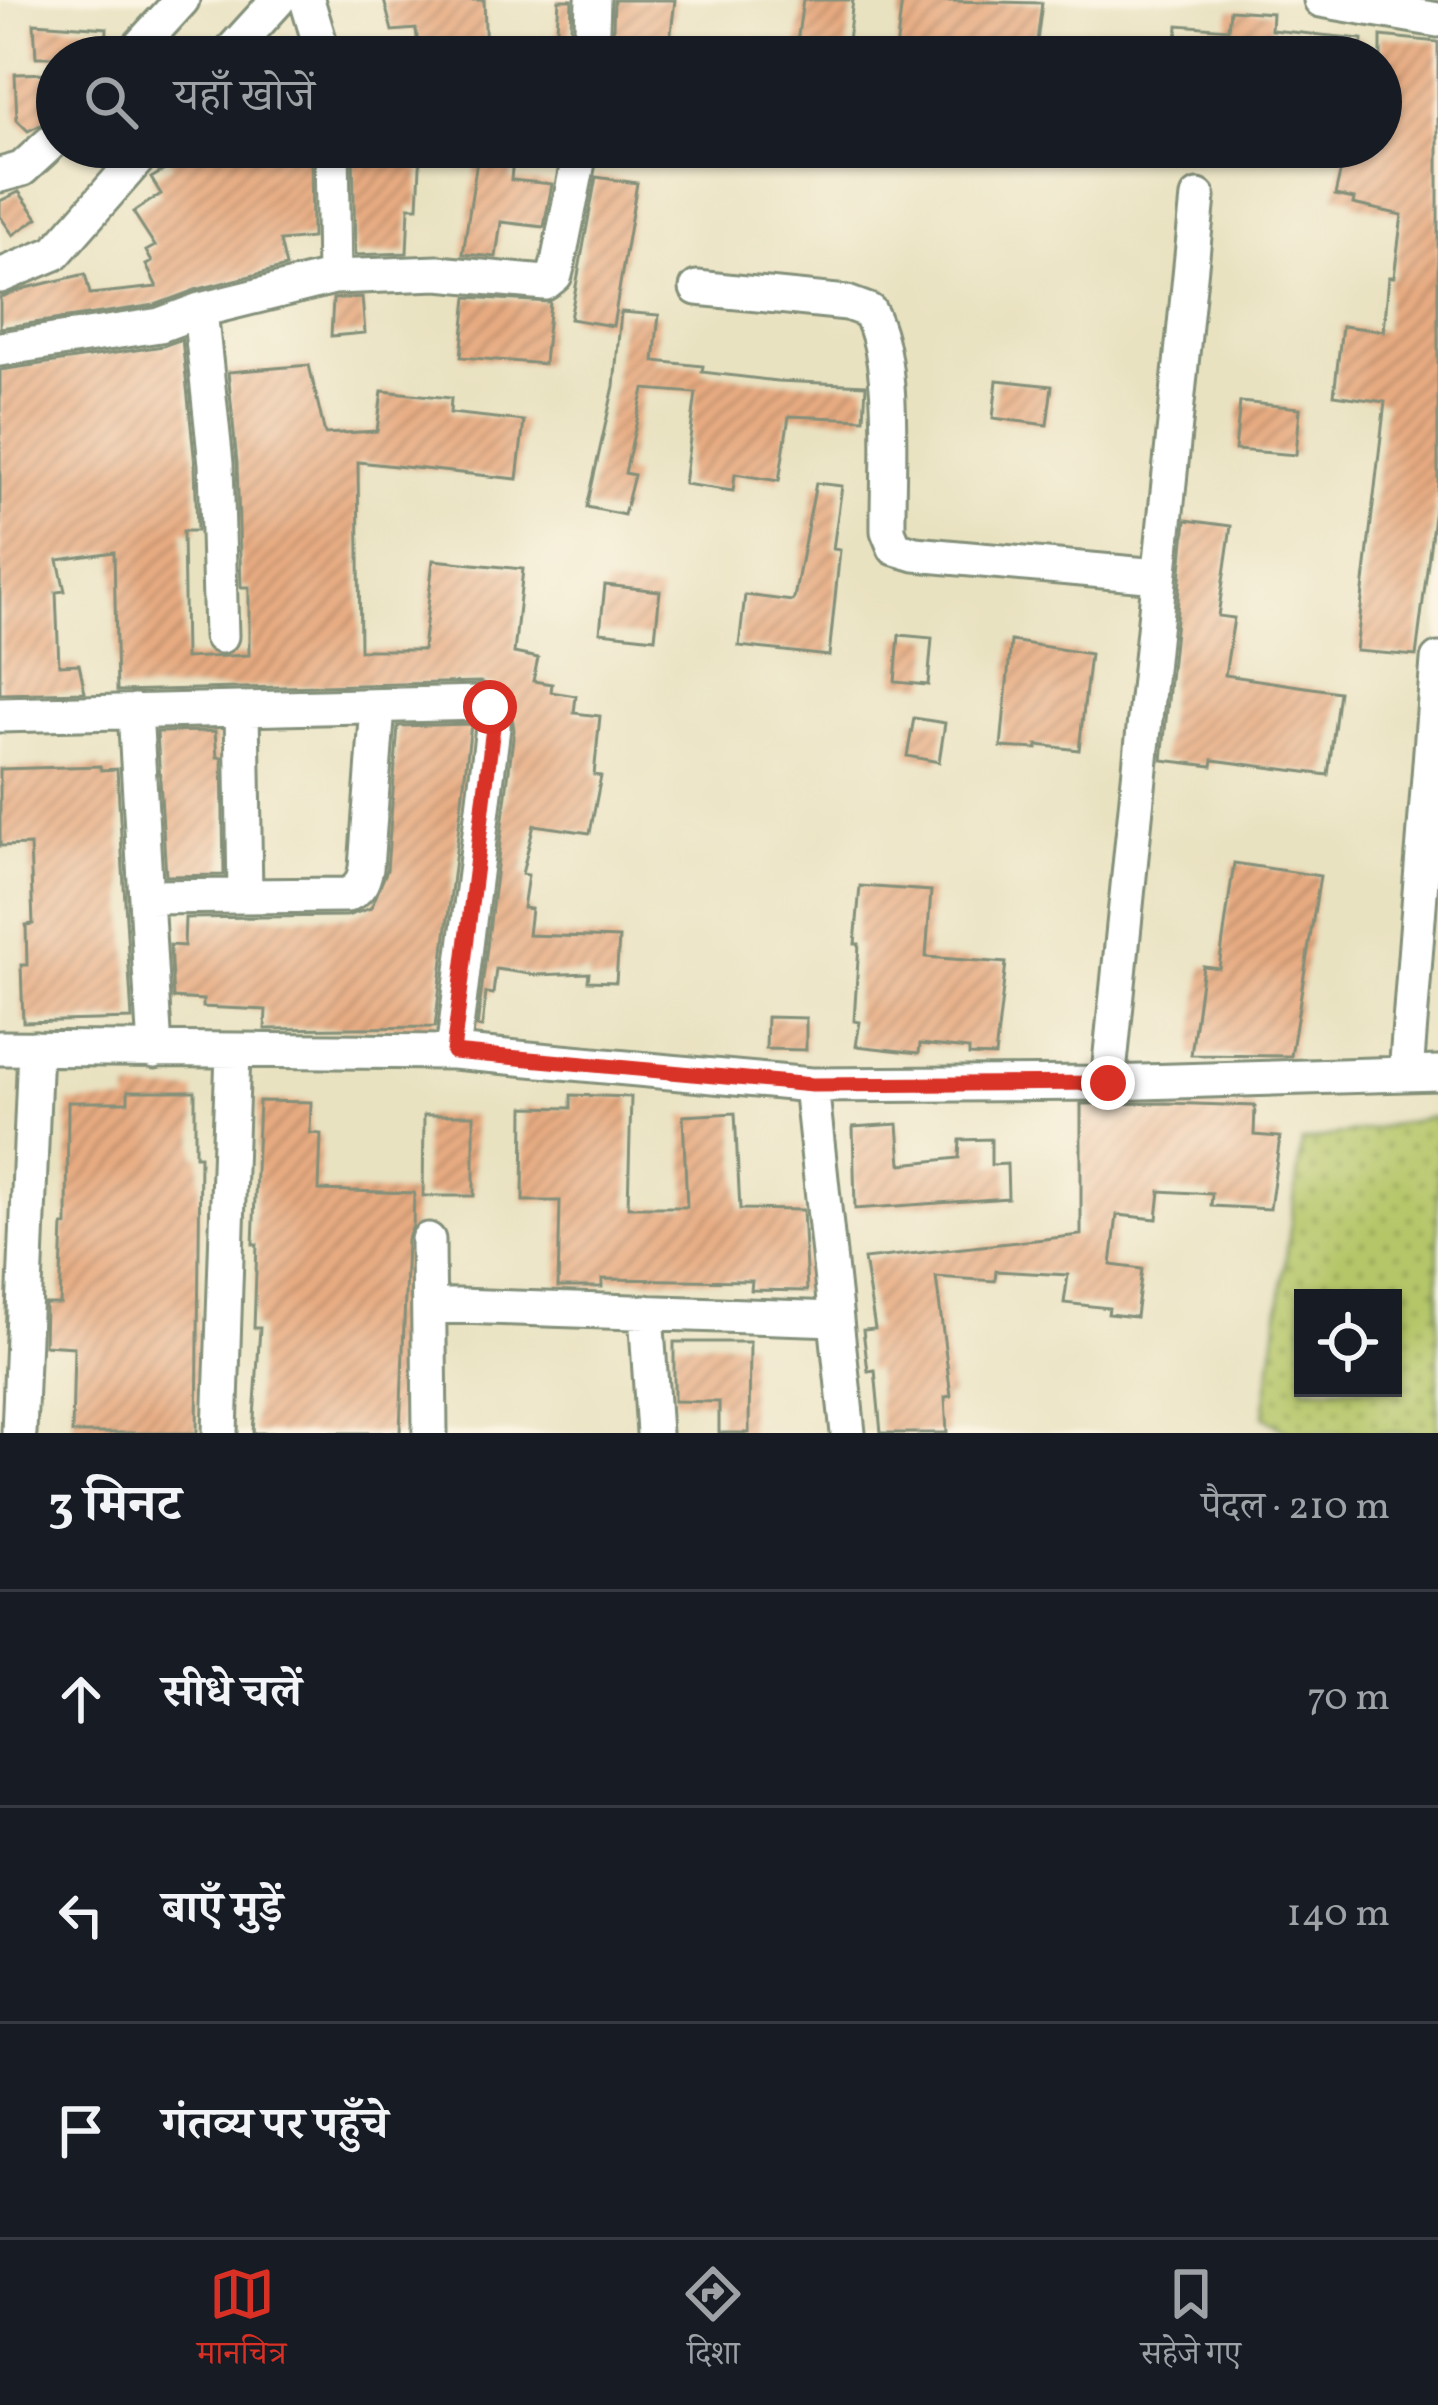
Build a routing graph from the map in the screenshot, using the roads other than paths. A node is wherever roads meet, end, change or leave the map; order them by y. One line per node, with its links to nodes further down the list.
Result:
1 (182, 0): 7 (street)
2 (278, 0): 8 (street)
3 (307, 0): 9 (street)
4 (593, 0): 10 (street)
5 (1321, 0): 6 (street)
6 (1438, 20)
7 (149, 36)
8 (245, 36)
9 (318, 36)
10 (592, 36)
11 (36, 157): 15 (street)
12 (130, 168): 17 (street)
13 (332, 168): 18 (street)
14 (577, 168): 18 (street)
15 (0, 175)
16 (1198, 197): 22 (street)
17 (0, 276)
18 (334, 277): 20 (street)
19 (698, 288): 22 (street)
20 (200, 310): 21 (street); 23 (street)
21 (0, 349)
22 (1158, 576): 38 (street)
23 (221, 637)
24 (1438, 659): 29 (street)
25 (378, 706): 26 (street); 30 (street); 36 (street)
26 (242, 709): 27 (street); 30 (street)
27 (135, 712): 28 (street); 31 (street)
28 (0, 715)
29 (1429, 867): 37 (street)
30 (245, 894): 31 (street)
31 (146, 898): 34 (street)
32 (0, 1048): 33 (street)
33 (35, 1048): 34 (street); 44 (street)
34 (155, 1051): 35 (street)
35 (233, 1052): 36 (street); 45 (street)
36 (453, 1052): 39 (street)
37 (1422, 1074): 38 (street)
38 (1108, 1083): 39 (street)
39 (812, 1085): 43 (street)
40 (428, 1240): 41 (street)
41 (430, 1305): 42 (street); 46 (street)
42 (646, 1312): 43 (street); 47 (street)
43 (836, 1319): 48 (street)
44 (19, 1433)
45 (220, 1433)
46 (430, 1433)
47 (654, 1433)
48 (848, 1433)

